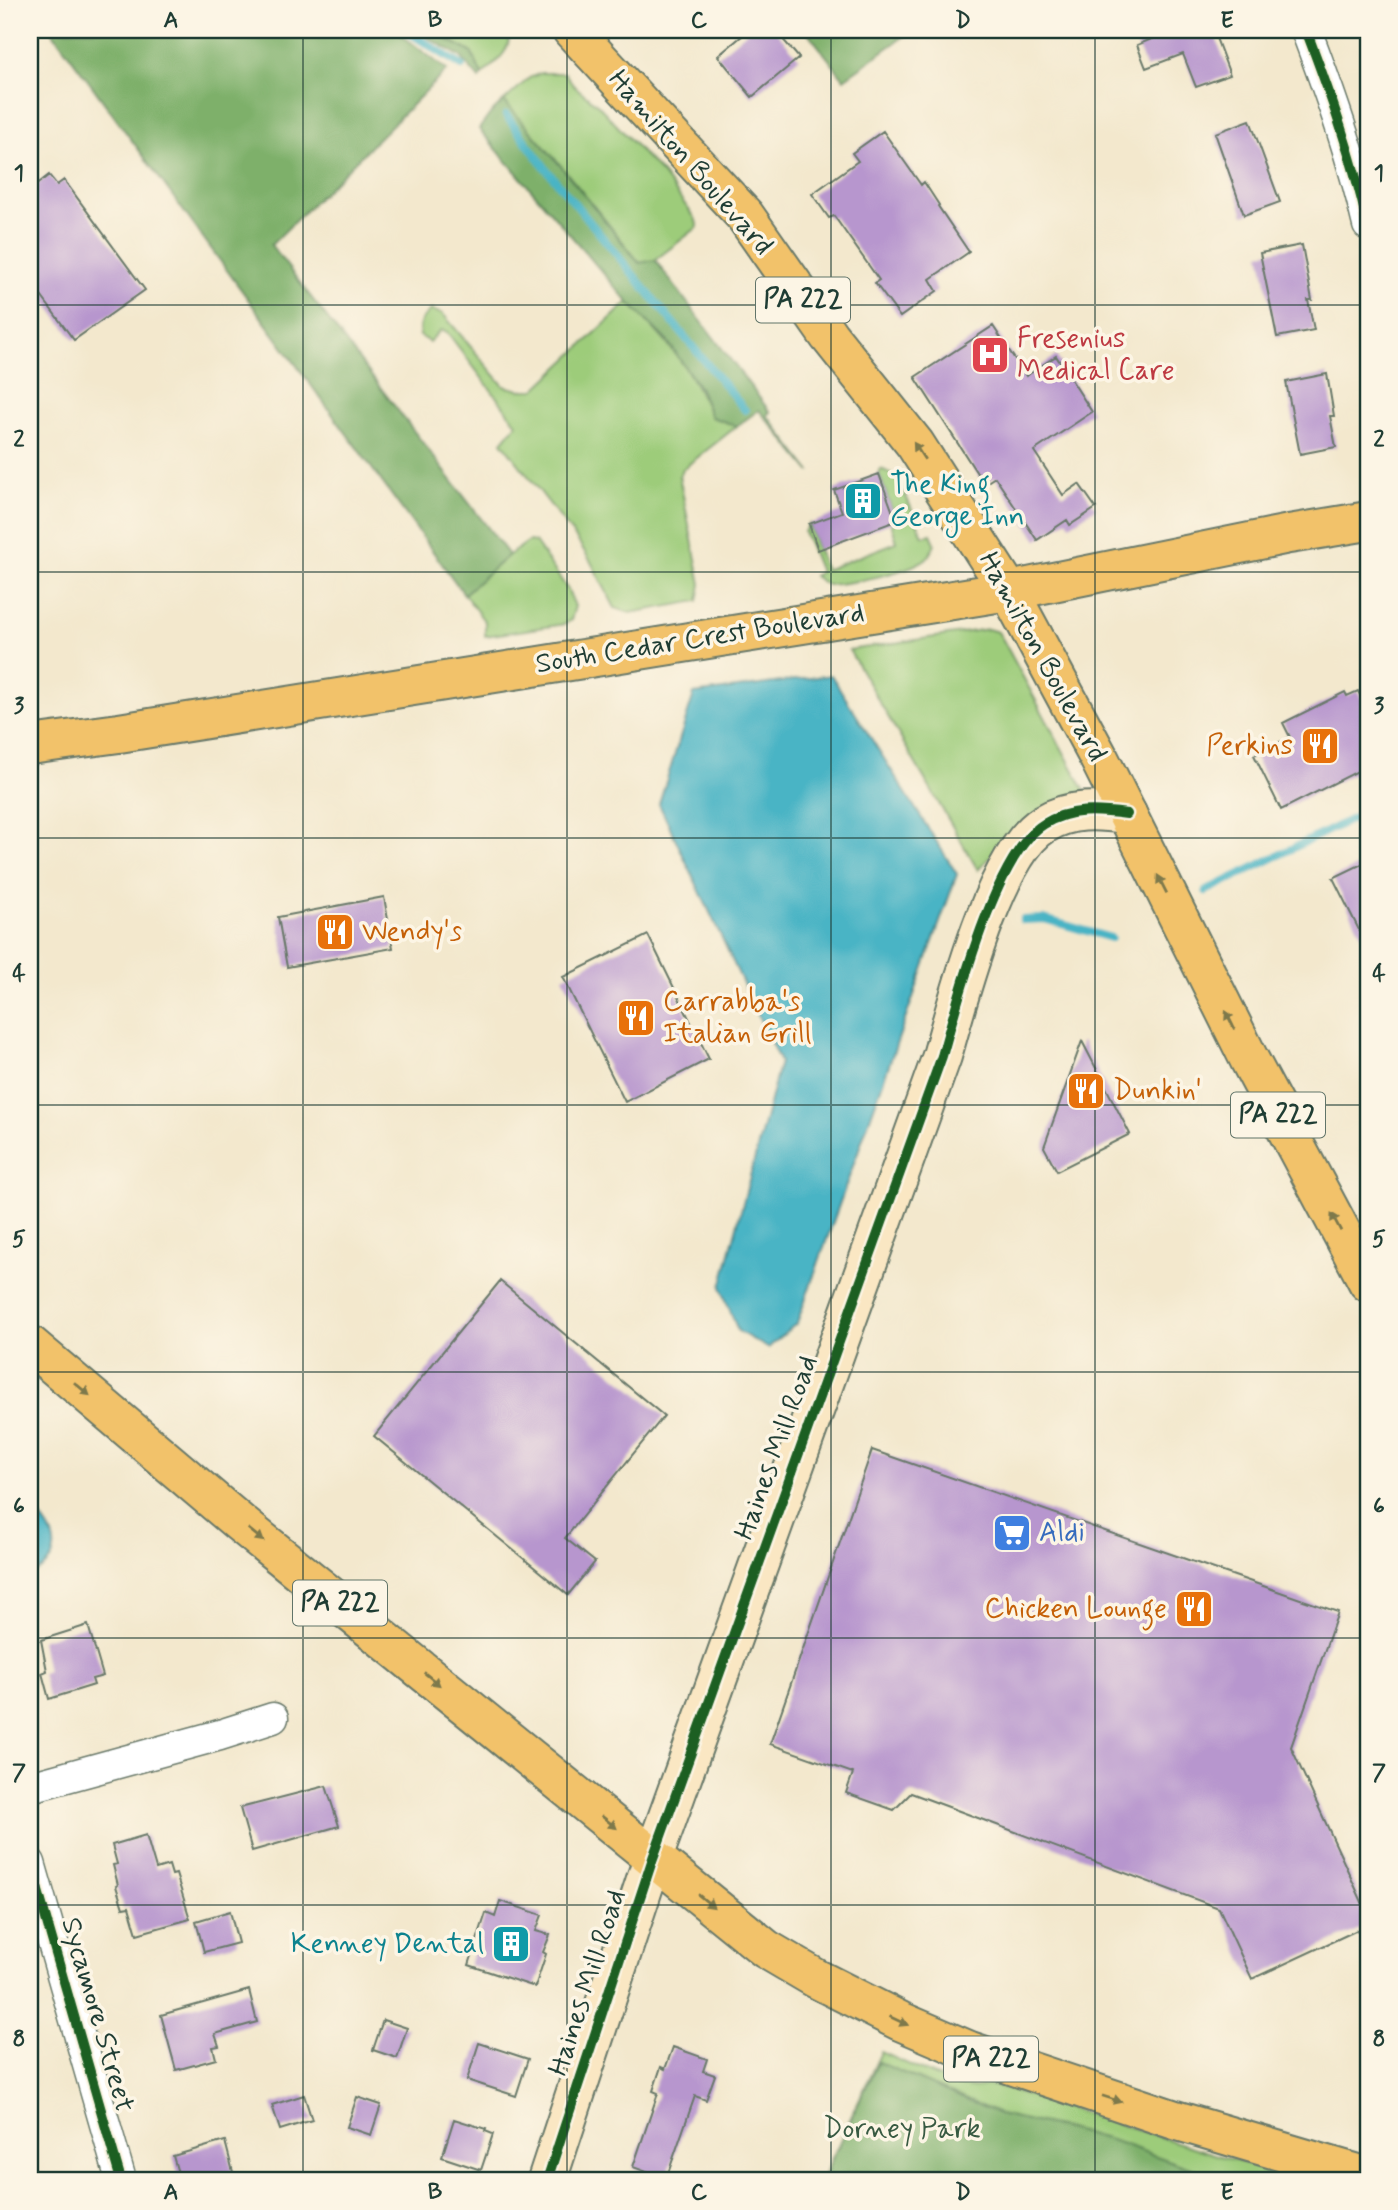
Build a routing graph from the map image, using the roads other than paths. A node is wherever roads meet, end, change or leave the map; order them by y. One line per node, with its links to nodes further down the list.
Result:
1 (572, 30): 5 (main road, Hamilton Boulevard / PA 222, one-way to 1)
2 (1306, 30): 3 (street)
3 (1368, 225)
4 (1368, 521): 5 (main road, South Cedar Crest Boulevard)
5 (1009, 591): 6 (main road, South Cedar Crest Boulevard); 7 (main road, Hamilton Boulevard / PA 222)
6 (30, 745)
7 (1126, 814): 8 (main road, Hamilton Boulevard / PA 222, one-way to 7); 12 (street, Haines Mill Road)
8 (1368, 1282)
9 (30, 1345): 12 (main road, PA 222, one-way to 12)
10 (273, 1718): 11 (street)
11 (30, 1787)
12 (653, 1858): 14 (main road, PA 222, one-way to 14); 16 (street, Haines Mill Road)
13 (30, 1863): 15 (street, Sycamore Street)
14 (1368, 2177)
15 (121, 2180)
16 (547, 2180)

